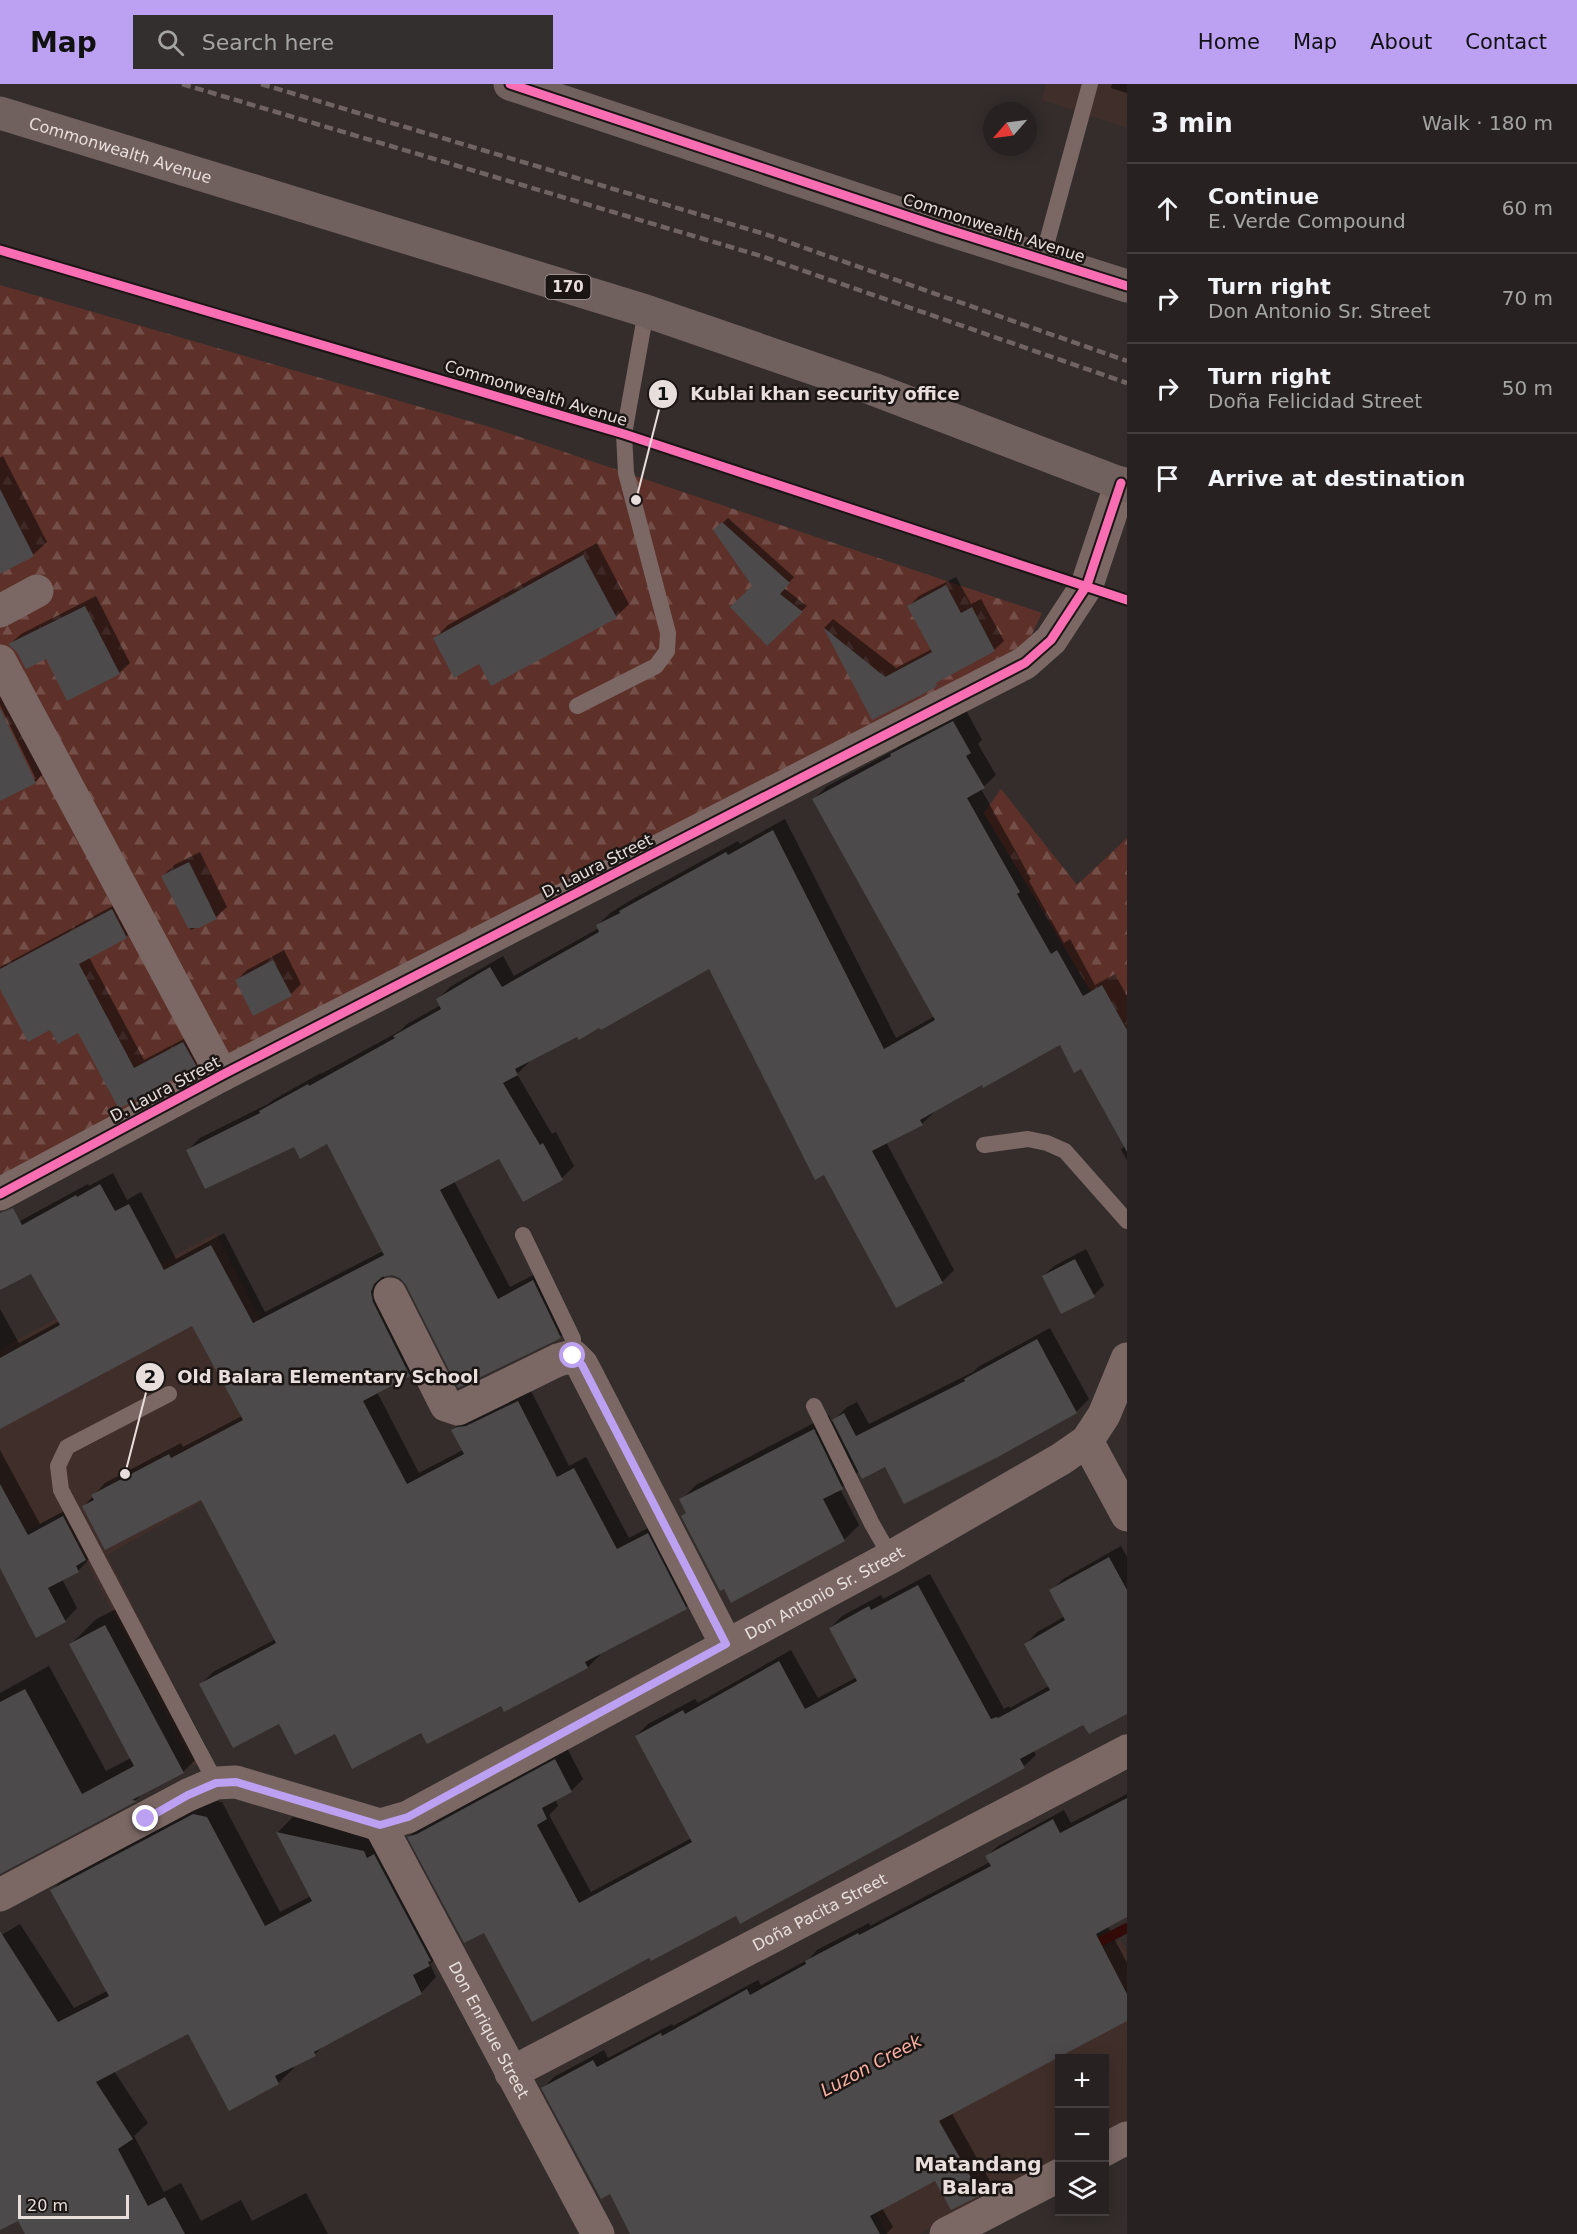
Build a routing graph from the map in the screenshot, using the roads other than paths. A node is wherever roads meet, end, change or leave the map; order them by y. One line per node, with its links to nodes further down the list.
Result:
1 (510, 84): 4 (main road, Commonwealth Avenue)
2 (1090, 84): 4 (lane)
3 (0, 113): 6 (main road, Commonwealth Avenue / 170)
4 (1042, 260): 5 (main road, Commonwealth Avenue)
5 (1127, 286)
6 (646, 311): 7 (main road, Commonwealth Avenue / 170); 11 (lane)
7 (1124, 485): 12 (street, D. Laura Street)
8 (37, 591): 9 (street)
9 (0, 611)
10 (0, 661): 12 (street)
11 (577, 706)
12 (222, 1075): 14 (street, D. Laura Street)
13 (984, 1145): 15 (lane)
14 (0, 1194)
15 (1127, 1221)
16 (523, 1235): 18 (lane)
17 (390, 1294): 18 (street)
18 (573, 1356): 25 (street)
19 (1127, 1359): 22 (street, Don Antonio Sr. Street)
20 (170, 1394): 27 (lane)
21 (814, 1406): 24 (lane)
22 (1087, 1441): 23 (street); 24 (street, Don Antonio Sr. Street)
23 (1127, 1515)
24 (891, 1557): 25 (street, Don Antonio Sr. Street)
25 (726, 1644): 28 (street, Don Antonio Sr. Street)
26 (1127, 1751): 30 (street, Doña Pacita Street)
27 (216, 1783): 28 (street); 29 (street)
28 (380, 1825): 30 (street, Don Enrique Street)
29 (0, 1895)
30 (511, 2073): 34 (street, Don Enrique Street)
31 (1127, 2138): 32 (street)
32 (1109, 2148)
33 (1055, 2177): 35 (street)
34 (598, 2234)
35 (946, 2234)

